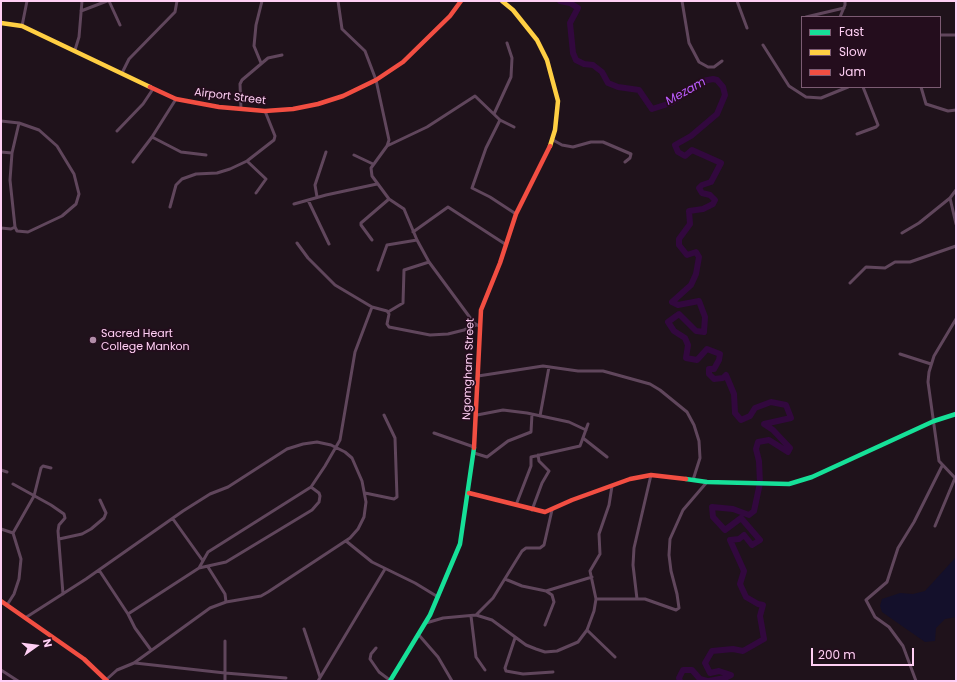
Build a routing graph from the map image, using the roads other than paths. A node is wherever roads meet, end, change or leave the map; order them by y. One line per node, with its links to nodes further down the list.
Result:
1 (27, 1): 18 (street)
2 (82, 1): 13 (street)
3 (108, 1): 13 (street); 17 (street)
4 (177, 1): 28 (street)
5 (262, 1): 27 (street)
6 (338, 1): 29 (street)
7 (461, 1): 29 (main road, Airport Street)
8 (502, 1): 46 (main road, Ngomgham Street)
9 (682, 1): 26 (street)
10 (737, 1): 19 (street)
11 (845, 1): 12 (street)
12 (844, 8): 14 (street); 15 (street)
13 (81, 11): 24 (street)
14 (810, 16)
15 (840, 16)
16 (1, 23): 18 (main road, Airport Street)
17 (120, 25)
18 (22, 26): 24 (main road, Airport Street)
19 (747, 28)
20 (941, 35): 21 (street)
21 (956, 36)
22 (507, 43): 38 (street)
23 (763, 45): 31 (street)
24 (75, 50): 28 (main road, Airport Street)
25 (282, 55): 27 (street)
26 (722, 61)
27 (262, 63): 35 (street)
28 (122, 73): 30 (main road, Airport Street)
29 (376, 80): 37 (main road, Airport Street); 47 (street)
30 (153, 88): 34 (main road, Airport Street); 43 (street)
31 (846, 88)
32 (863, 88): 44 (street)
33 (921, 88): 36 (street)
34 (176, 99): 35 (main road, Airport Street); 45 (street)
35 (241, 109): 37 (main road, Airport Street)
36 (956, 110)
37 (265, 111): 53 (street)
38 (494, 114): 39 (street); 47 (street)
39 (500, 120): 42 (street); 66 (street)
40 (1, 121): 41 (street)
41 (19, 123): 50 (street); 68 (street)
42 (514, 127)
43 (117, 131)
44 (857, 134)
45 (152, 137): 51 (street); 54 (street)
46 (553, 140): 55 (street); 66 (main road, Ngomgham Street)
47 (387, 146): 56 (street)
48 (1, 152): 50 (street)
49 (326, 152): 60 (street)
50 (12, 153): 68 (street)
51 (206, 155)
52 (354, 155): 56 (street)
53 (247, 161): 59 (street); 65 (street)
54 (133, 162)
55 (625, 162)
56 (373, 164): 57 (street)
57 (377, 184): 60 (street); 62 (street)
58 (956, 190): 61 (street)
59 (256, 193)
60 (317, 197): 63 (street)
61 (950, 198): 67 (street); 71 (street)
62 (389, 199): 70 (street); 72 (street)
63 (308, 200): 64 (street); 75 (street)
64 (294, 204)
65 (170, 207)
66 (516, 214): 76 (main road, Ngomgham Street)
67 (956, 224)
68 (15, 227): 69 (street)
69 (1, 228)
70 (413, 232): 73 (street); 76 (street)
71 (902, 233)
72 (372, 240)
73 (417, 240): 78 (street); 79 (street)
74 (297, 243): 81 (street)
75 (329, 244)
76 (505, 244): 84 (main road, Ngomgham Street)
77 (956, 246): 80 (street)
78 (429, 262): 82 (street); 84 (street)
79 (378, 270)
80 (850, 283)
81 (372, 307): 82 (street); 100 (street)
82 (388, 312): 84 (street)
83 (956, 319): 86 (street)
84 (477, 325): 88 (main road, Ngomgham Street)
85 (900, 354): 86 (street)
86 (931, 364): 94 (street)
87 (549, 367): 88 (street); 93 (street); 110 (street)
88 (478, 376): 91 (main road, Ngomgham Street)
89 (532, 414): 91 (street); 93 (street); 101 (street)
90 (384, 415): 115 (street)
91 (477, 415): 99 (main road, Ngomgham Street)
92 (955, 415): 94 (main road)
93 (540, 416): 96 (street)
94 (934, 422): 104 (street); 111 (main road)
95 (588, 424): 96 (street)
96 (586, 430): 98 (street)
97 (434, 433): 99 (street)
98 (583, 438): 102 (street); 103 (street)
99 (474, 447): 101 (main road, Ngomgham Street)
100 (336, 448): 114 (street); 115 (street); 122 (street)
101 (474, 453): 116 (main road, Ngomgham Street)
102 (538, 455): 119 (street); 120 (street)
103 (607, 457)
104 (942, 466): 109 (street); 172 (street)
105 (51, 468): 117 (street)
106 (1, 470): 107 (street)
107 (7, 472)
108 (651, 475): 110 (main road); 113 (main road); 139 (street)
109 (956, 479): 123 (street)
110 (693, 480): 111 (main road)
111 (707, 482): 139 (street)
112 (13, 484): 117 (street)
113 (612, 486): 121 (main road); 133 (street)
114 (311, 487): 128 (street); 130 (street)
115 (365, 493): 127 (street)
116 (469, 493): 119 (main road); 137 (main road, Ngomgham Street)
117 (34, 496): 125 (street); 126 (street)
118 (100, 500): 126 (street)
119 (516, 505): 120 (main road)
120 (532, 510): 121 (main road)
121 (552, 510): 134 (street)
122 (172, 519): 128 (street); 132 (street)
123 (935, 526)
124 (1, 528): 125 (street)
125 (13, 533): 142 (street)
126 (59, 539): 136 (street)
127 (346, 541): 131 (street); 141 (street)
128 (203, 561): 129 (street)
129 (199, 568): 130 (street); 143 (street)
130 (208, 568): 141 (street)
131 (385, 569): 137 (street); 164 (street)
132 (99, 570): 136 (street); 143 (street)
133 (592, 577): 135 (street); 138 (street)
134 (505, 579): 135 (street); 145 (street)
135 (546, 591): 150 (street)
136 (63, 594): 147 (street)
137 (439, 598): 144 (main road, Ngomgham Street)
138 (596, 599): 139 (street); 152 (street)
139 (637, 599)
140 (1, 601): 142 (main road)
141 (226, 602): 157 (street)
142 (7, 605): 147 (main road)
143 (128, 614): 157 (street)
144 (430, 615): 148 (street); 149 (main road, Ngomgham Street)
145 (476, 615): 146 (street); 154 (street)
146 (471, 616): 148 (street); 161 (street)
147 (25, 618): 166 (main road)
148 (436, 620): 149 (street)
149 (426, 623): 153 (main road, Ngomgham Street)
150 (546, 625)
151 (304, 629): 164 (street)
152 (587, 630): 154 (street); 158 (street)
153 (418, 634): 170 (main road, Ngomgham Street); 171 (street)
154 (515, 638): 162 (street)
155 (225, 641): 163 (street)
156 (376, 648): 170 (street)
157 (151, 650): 159 (street)
158 (615, 657)
159 (134, 663): 163 (street); 166 (street)
160 (1, 670): 167 (street)
161 (485, 670)
162 (553, 672)
163 (225, 673): 165 (street); 168 (street)
164 (320, 677): 169 (street)
165 (286, 678)
166 (107, 680)
167 (18, 681)
168 (224, 681)
169 (318, 681)
170 (391, 681)
171 (452, 681)
172 (916, 681)

